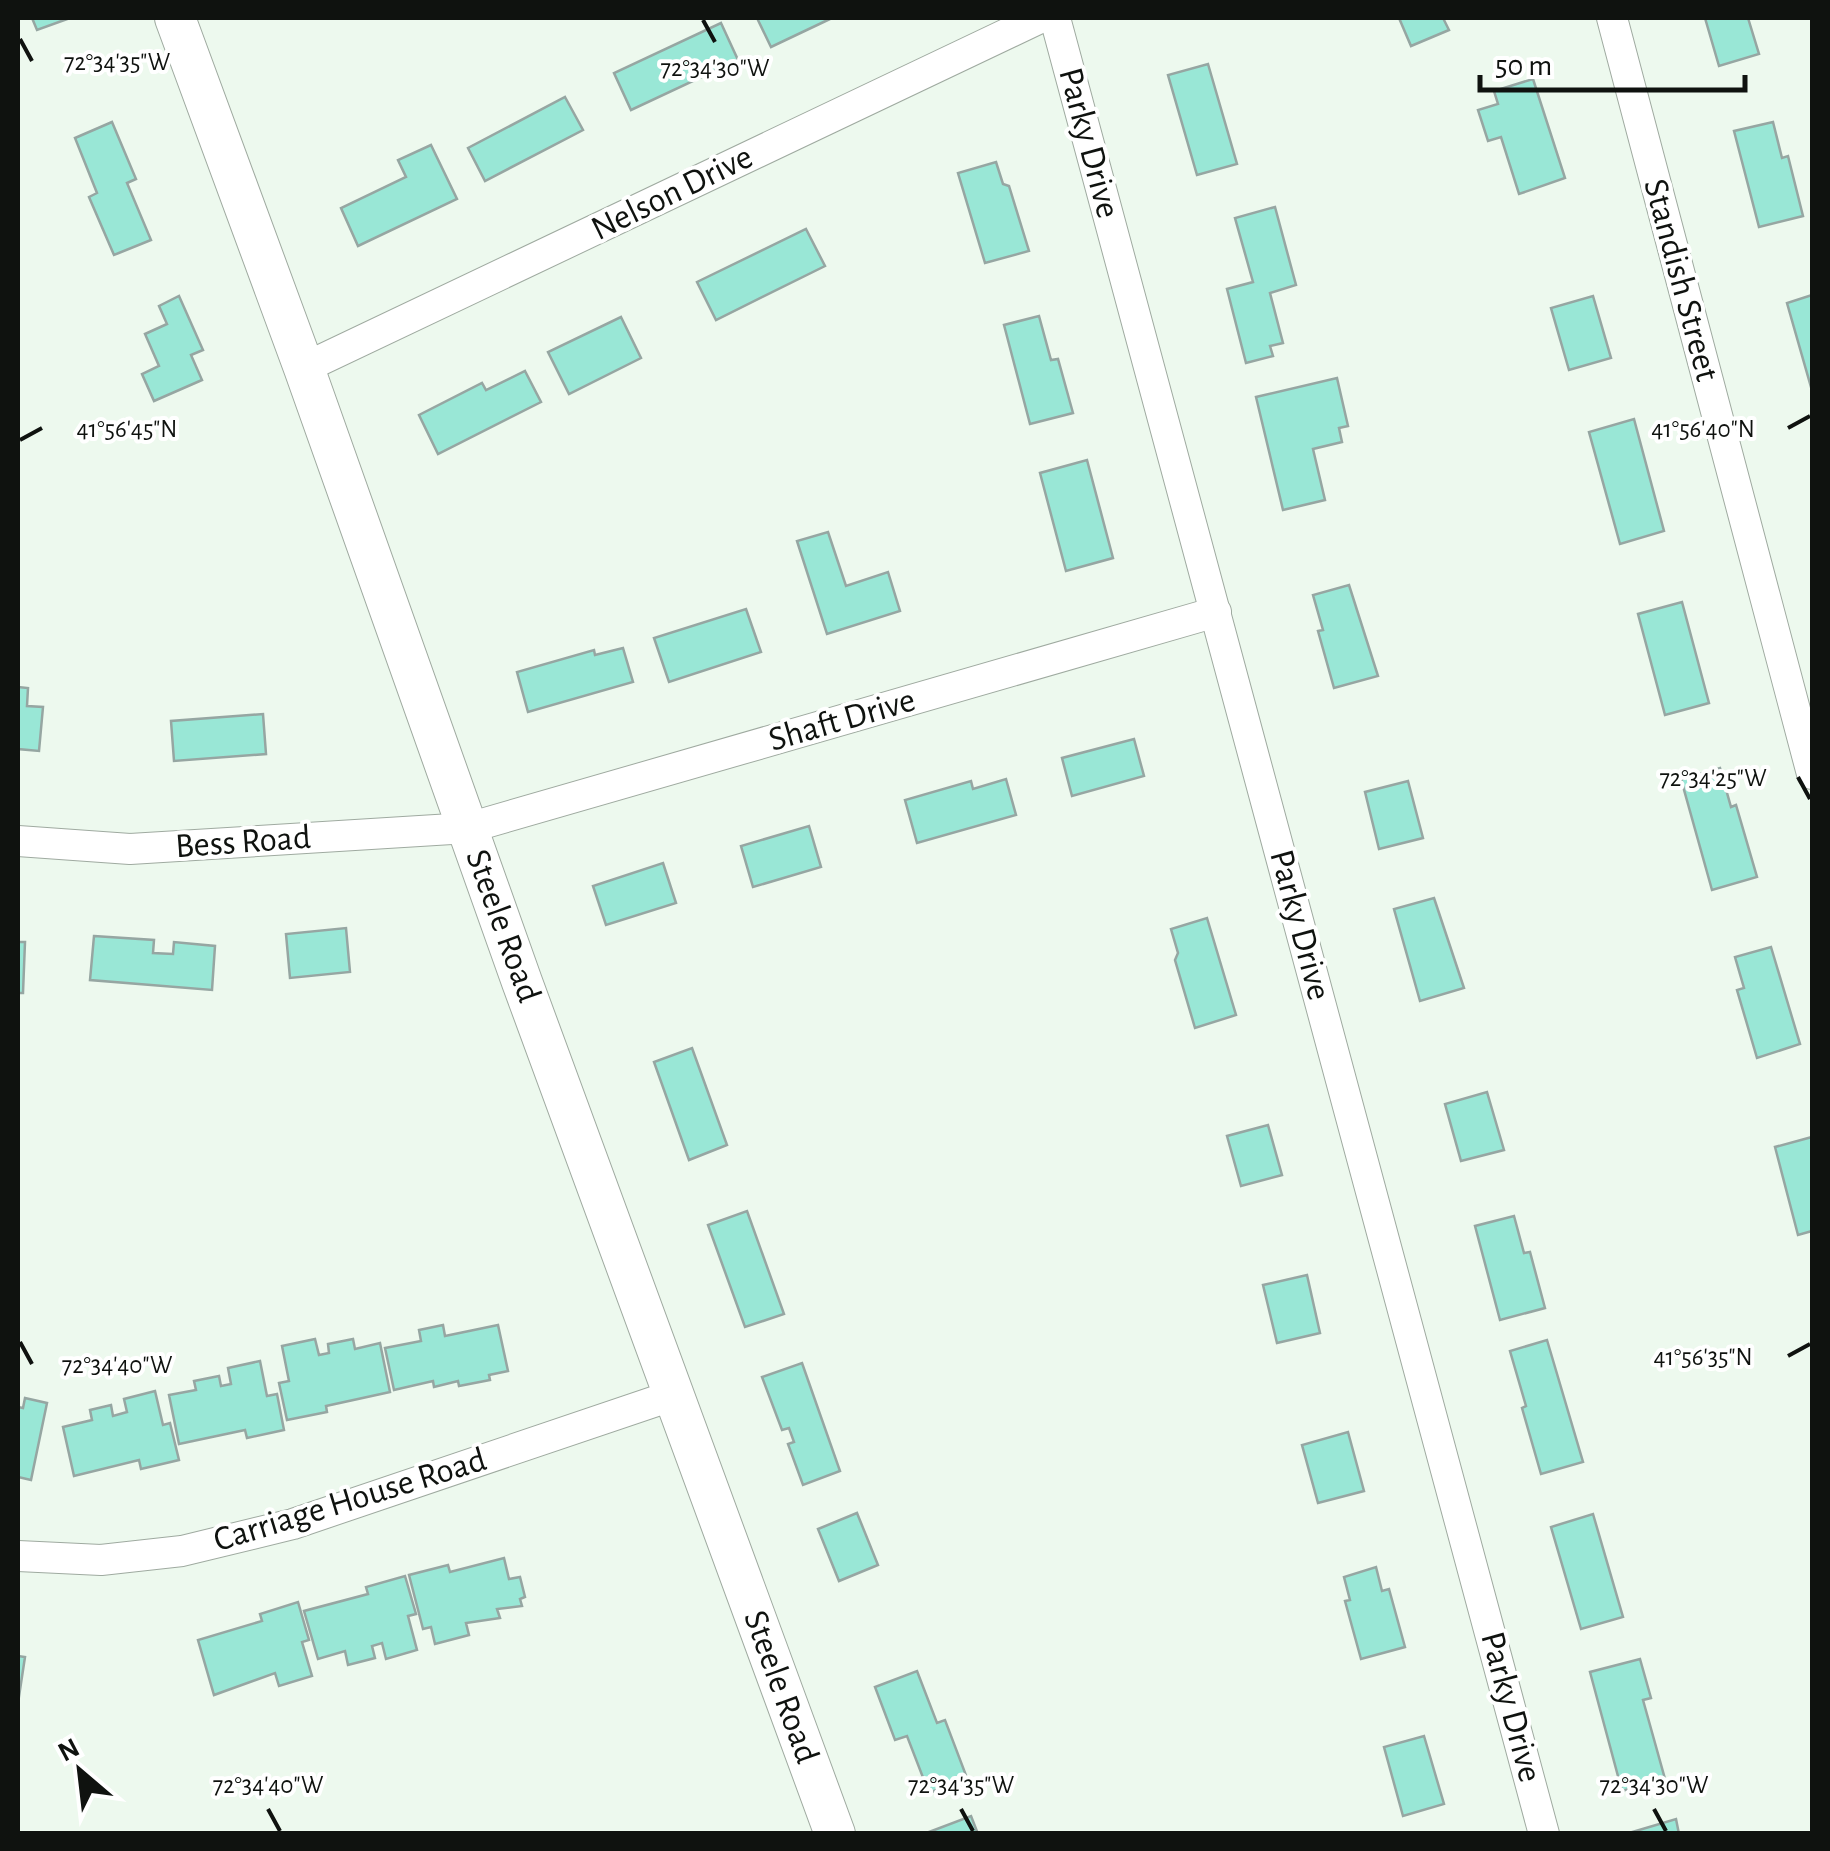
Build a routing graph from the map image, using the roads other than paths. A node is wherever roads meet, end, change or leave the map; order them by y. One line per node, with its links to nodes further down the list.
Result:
1 (175, 18): 5 (street, Steele Road)
2 (1040, 18): 5 (street, Nelson Drive)
3 (1055, 18): 6 (street, Parky Drive)
4 (1612, 18): 7 (street, Standish Street)
5 (304, 368): 8 (street, Steele Road)
6 (1216, 612): 8 (street, Shaft Drive); 13 (street, Parky Drive)
7 (1812, 774)
8 (468, 828): 9 (street, Bess Road); 10 (street, Steele Road)
9 (18, 842)
10 (674, 1395): 11 (street, Carriage House Road); 12 (street, Steele Road)
11 (18, 1556)
12 (834, 1834)
13 (1544, 1834)

